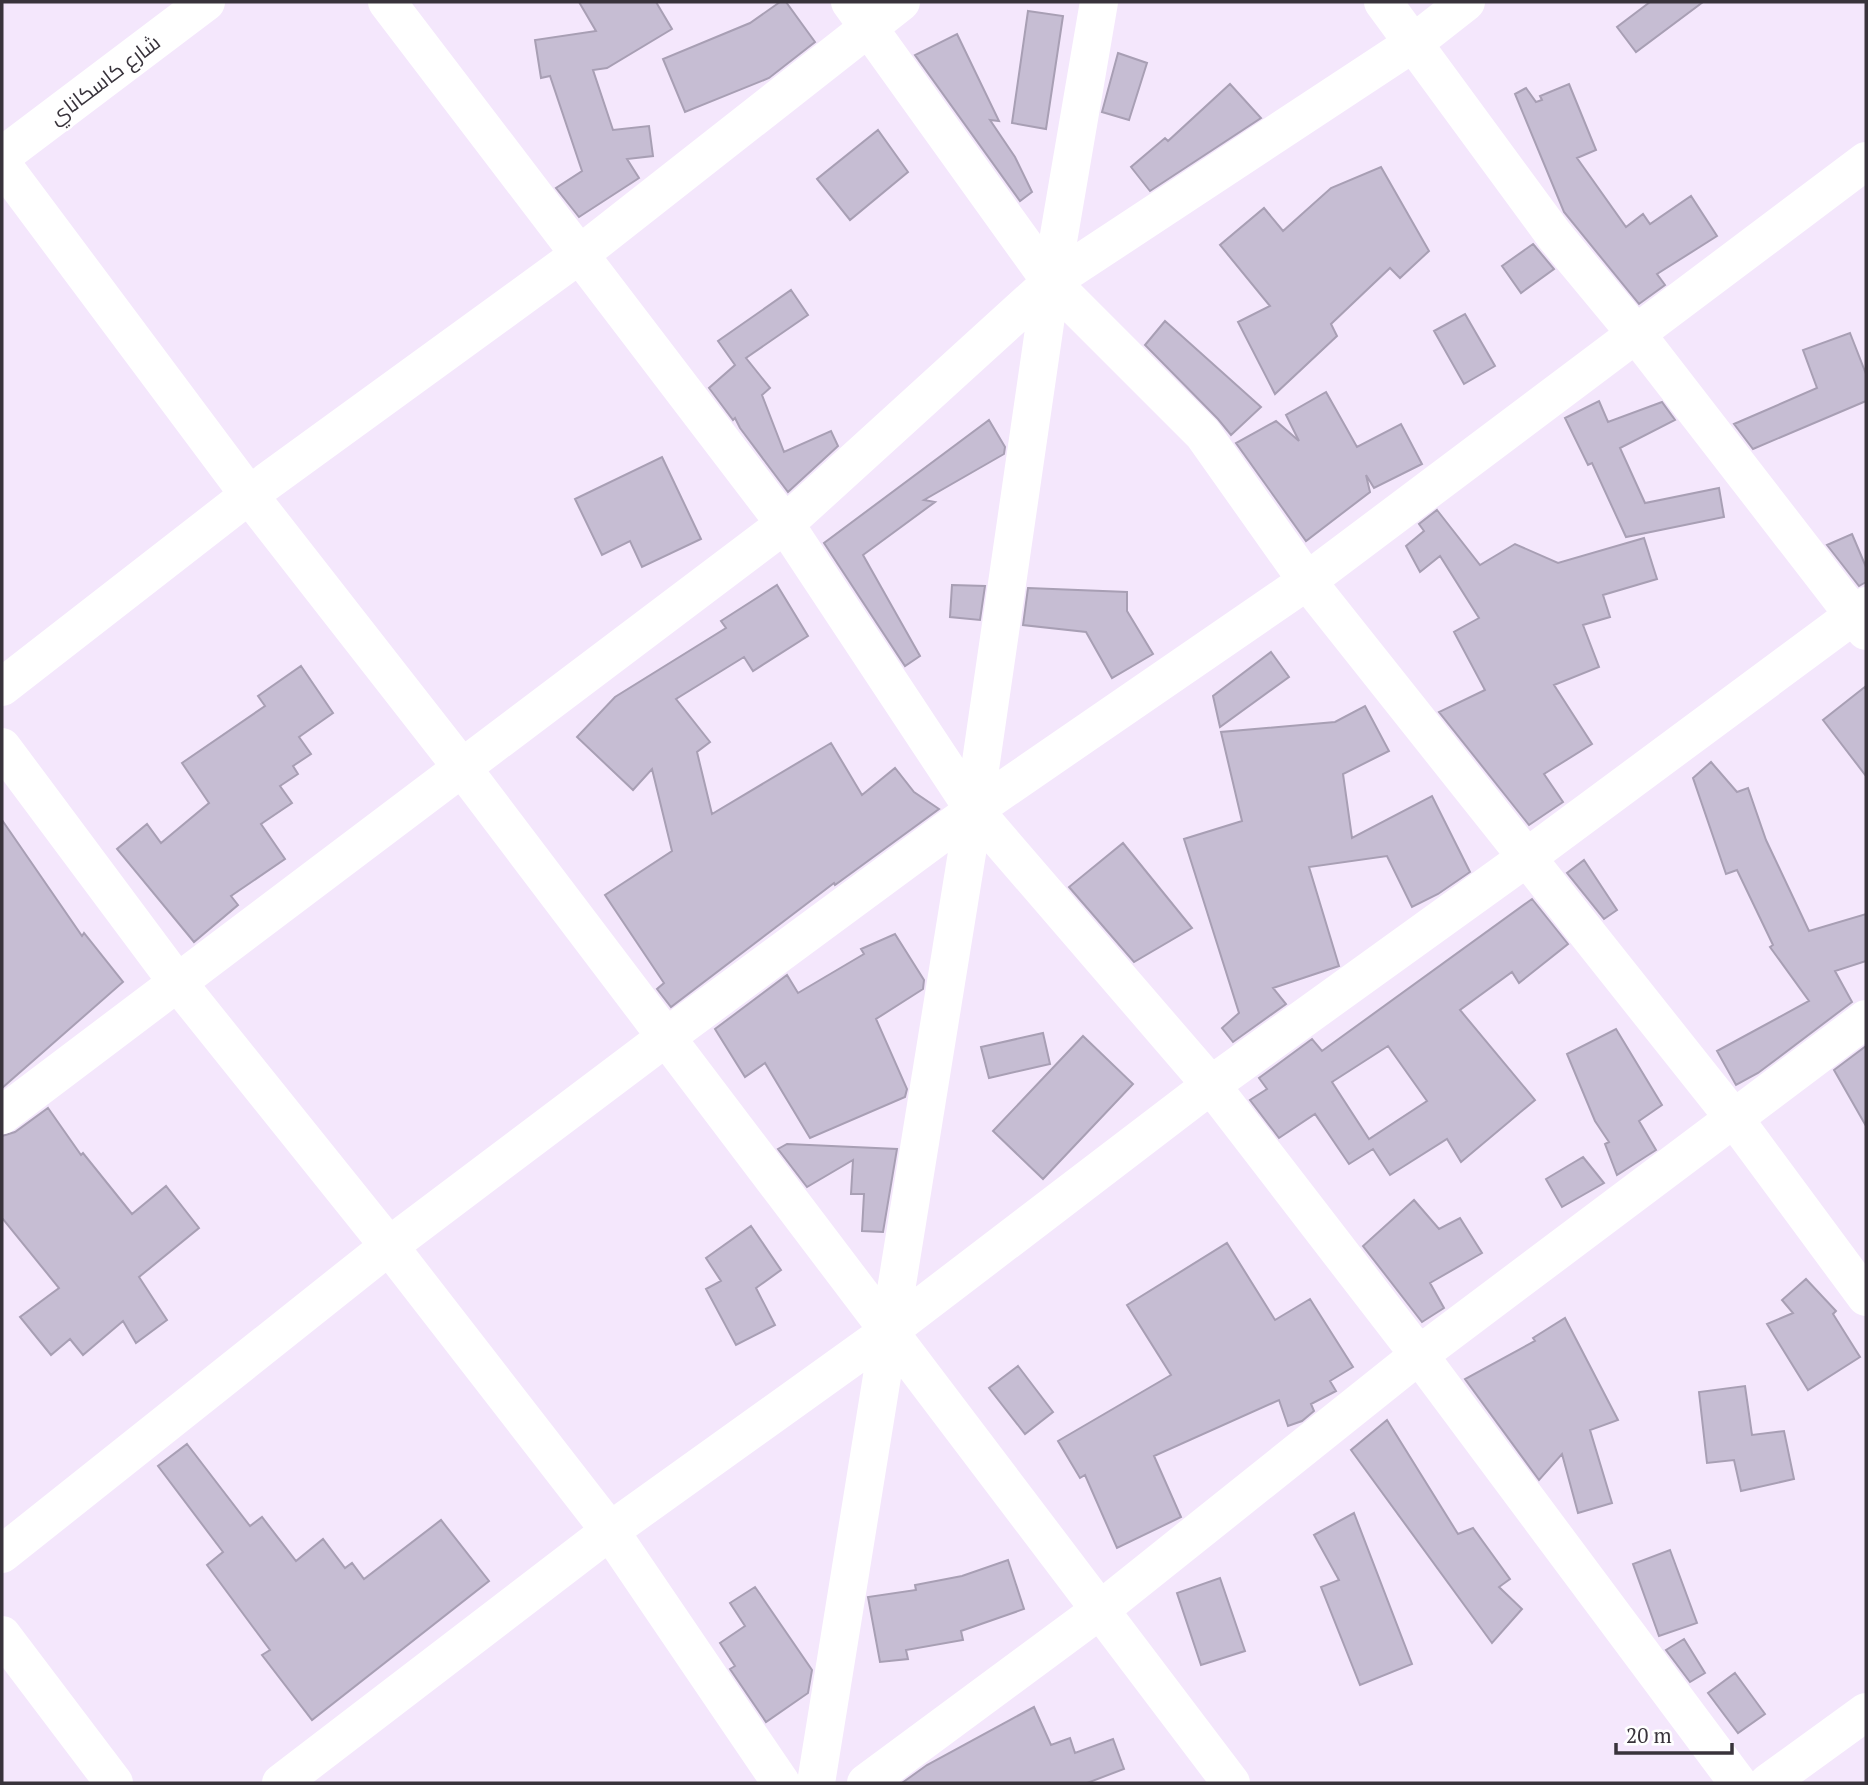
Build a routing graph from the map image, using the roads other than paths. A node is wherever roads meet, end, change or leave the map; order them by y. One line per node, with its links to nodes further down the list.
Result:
1 (206, 2): 9 (street, شارع كاسكاناي)
2 (387, 2): 12 (street)
3 (901, 2): 7 (street)
4 (1099, 2): 13 (street)
5 (1384, 2): 8 (street)
6 (1466, 2): 8 (street)
7 (859, 14): 12 (street); 13 (street)
8 (1415, 42): 13 (street); 14 (street)
9 (2, 156)
10 (1866, 161): 14 (street)
11 (2, 164): 15 (street)
12 (579, 255): 15 (street); 16 (street)
13 (1051, 282): 16 (street); 17 (street); 22 (street)
14 (1637, 335): 17 (street); 18 (street)
15 (249, 495): 19 (street); 21 (street)
16 (785, 524): 21 (street); 22 (street)
17 (1307, 581): 22 (street); 23 (street)
18 (1863, 617): 23 (street)
19 (2, 687)
20 (2, 747): 24 (street)
21 (463, 769): 24 (street); 26 (street)
22 (974, 810): 26 (street); 27 (street); 32 (street)
23 (1526, 858): 27 (street); 29 (street)
24 (177, 982): 28 (street); 30 (street)
25 (1866, 1018): 29 (street)
26 (665, 1038): 30 (street); 32 (street)
27 (1210, 1085): 32 (street); 33 (street)
28 (2, 1115)
29 (1733, 1117): 31 (street); 33 (street)
30 (389, 1246): 34 (street); 35 (street)
31 (1866, 1297)
32 (889, 1331): 34 (street); 36 (street); 42 (street)
33 (1419, 1355): 36 (street); 45 (street)
34 (610, 1531): 40 (street); 41 (street)
35 (2, 1554)
36 (1100, 1610): 43 (street); 44 (street)
37 (2, 1635): 39 (street)
38 (1866, 1712): 46 (street)
39 (114, 1783)
40 (281, 1783)
41 (781, 1783)
42 (816, 1783)
43 (866, 1783)
44 (1231, 1783)
45 (1738, 1783)
46 (1768, 1783)

